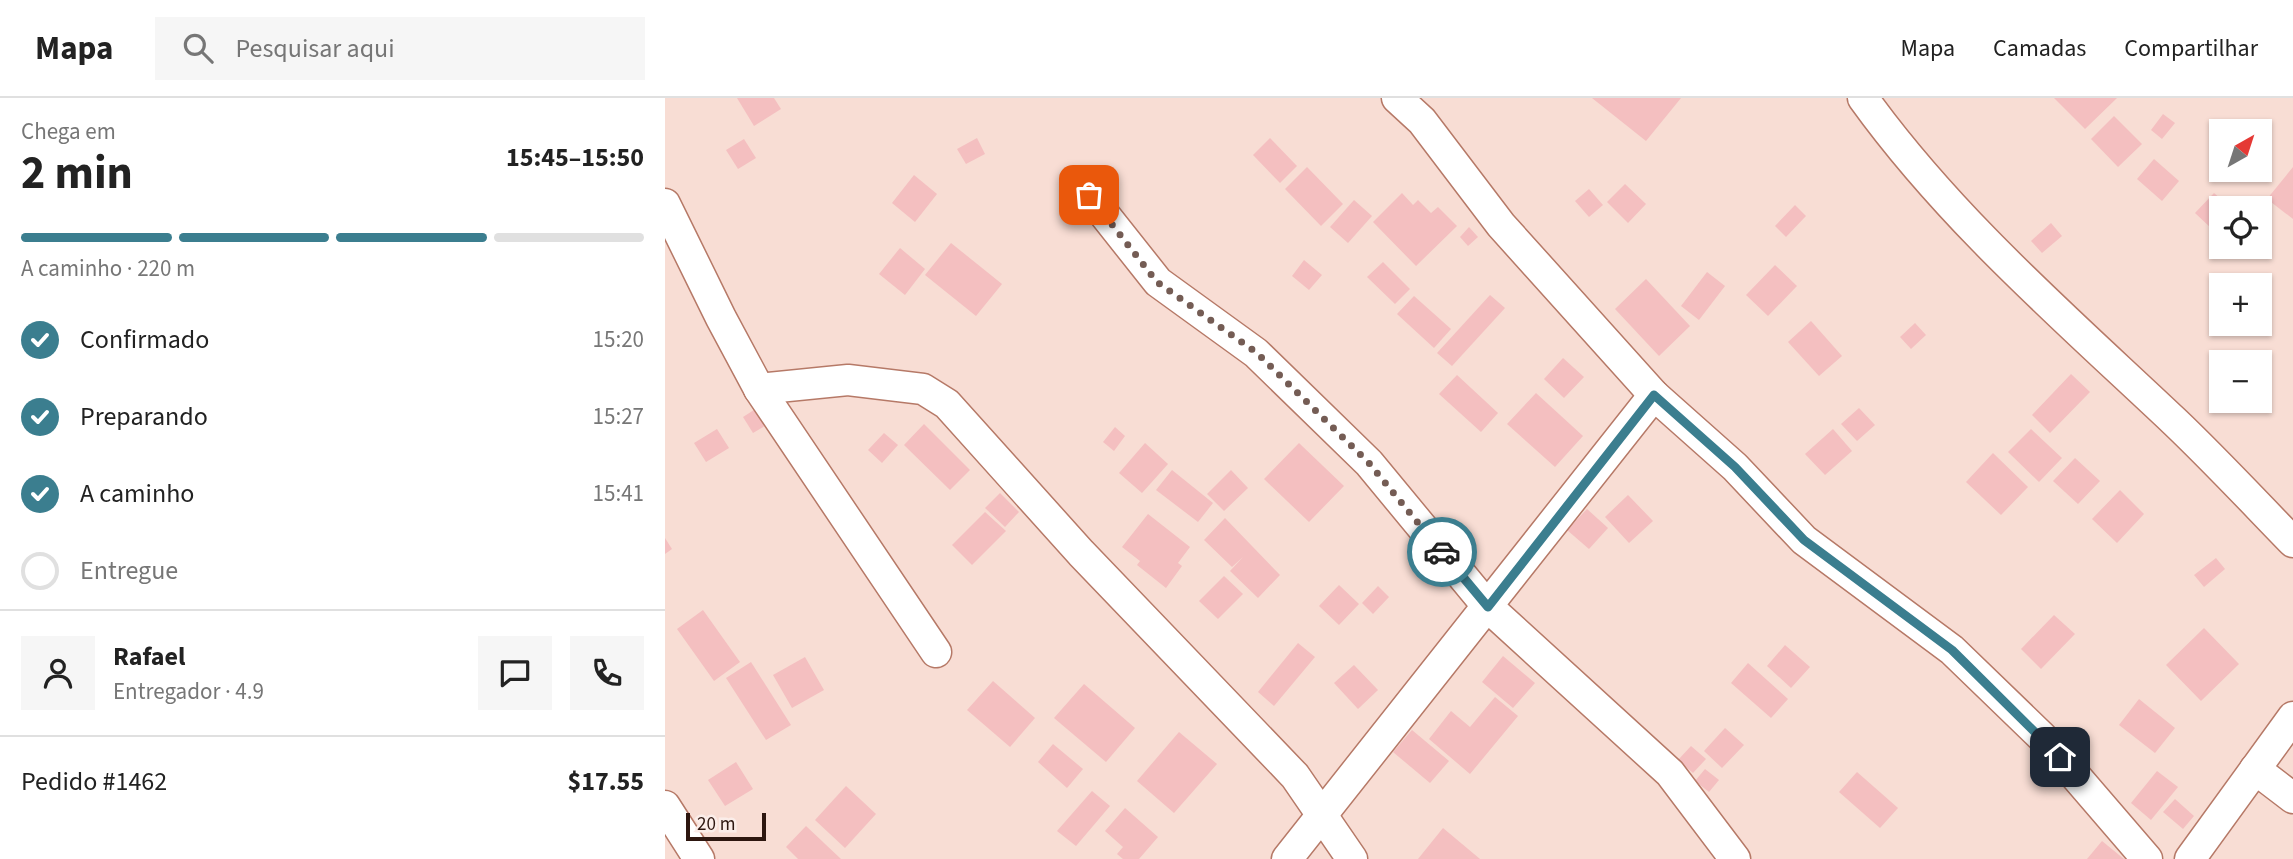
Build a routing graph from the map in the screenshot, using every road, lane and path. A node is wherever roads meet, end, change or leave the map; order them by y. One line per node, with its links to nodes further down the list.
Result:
1 (1397, 98): 6 (street)
2 (1863, 98): 7 (street)
3 (1089, 195): 8 (street)
4 (665, 204): 5 (street)
5 (759, 389): 9 (street); 14 (street)
6 (1654, 395): 8 (street); 19 (street)
7 (2293, 542)
8 (1488, 607): 14 (street); 18 (street)
9 (936, 652)
10 (2293, 717): 11 (street)
11 (2255, 769): 12 (street); 20 (street)
12 (2293, 798)
13 (665, 806): 15 (street)
14 (1324, 816): 16 (street); 17 (street)
15 (699, 859)
16 (1287, 859)
17 (1352, 859)
18 (1735, 859)
19 (2147, 859)
20 (2190, 859)

